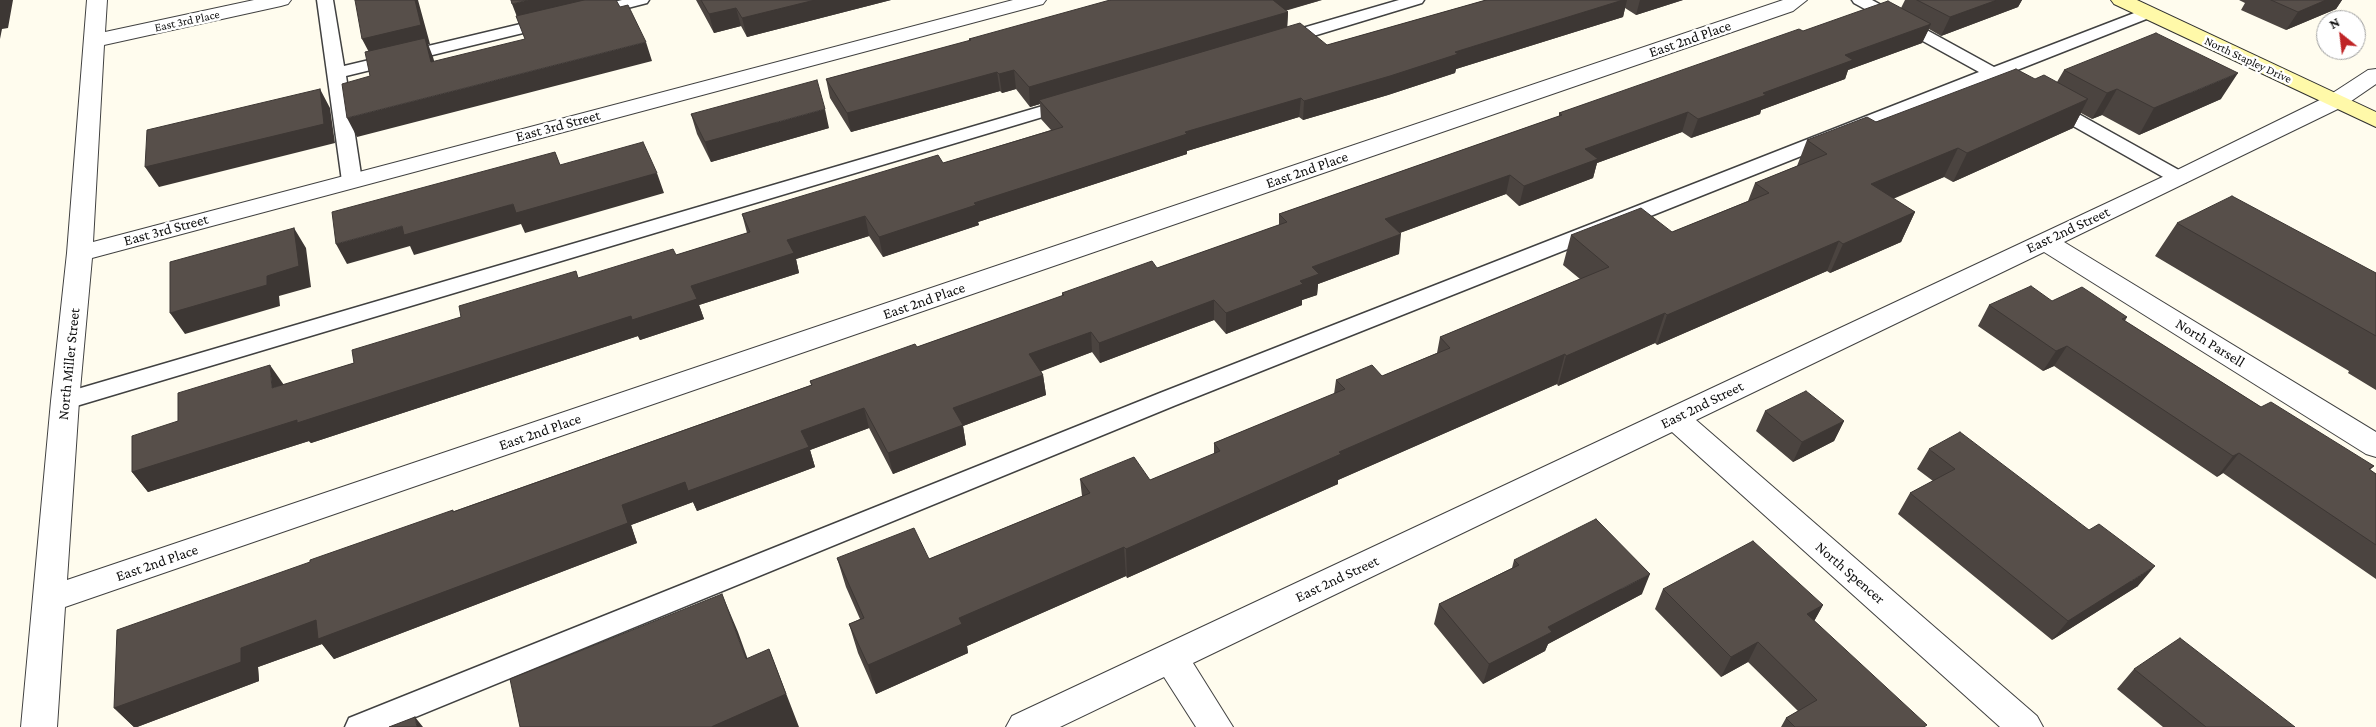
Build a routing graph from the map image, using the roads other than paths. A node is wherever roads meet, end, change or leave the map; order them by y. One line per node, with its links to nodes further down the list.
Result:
1 (97, 0): 11 (street, North Miller Street)
2 (281, 0): 11 (street, East 3rd Place)
3 (325, 0): 13 (lane)
4 (641, 0): 13 (lane)
5 (1036, 0): 20 (street, East 3rd Street)
6 (1416, 0): 12 (lane)
7 (1797, 0): 26 (street, East 2nd Place)
8 (1860, 0): 14 (lane)
9 (2121, 0): 10 (main road, North Stapley Drive)
10 (2148, 12): 14 (lane); 17 (main road, North Stapley Drive)
11 (94, 41): 22 (street, North Miller Street)
12 (1264, 45)
13 (338, 73): 20 (lane)
14 (1993, 73): 19 (lane); 29 (lane)
15 (2376, 75): 17 (street, East 2nd Street)
16 (1083, 99): 23 (lane)
17 (2336, 101): 18 (main road, North Stapley Drive); 19 (street, East 2nd Street)
18 (2376, 120)
19 (2179, 178): 21 (street, East 2nd Street)
20 (352, 181): 22 (street, East 3rd Street)
21 (2044, 241): 24 (street, East 2nd Street); 25 (street, North Parsell)
22 (80, 253): 23 (street, North Miller Street)
23 (65, 401): 26 (street, North Miller Street)
24 (1675, 418): 27 (street, East 2nd Street); 32 (street, North Spencer)
25 (2376, 446)
26 (49, 599): 28 (street, North Miller Street)
27 (1171, 658): 30 (street, East 2nd Street); 31 (street)
28 (39, 727)
29 (359, 727)
30 (1024, 727)
31 (1215, 727)
32 (2024, 727)

